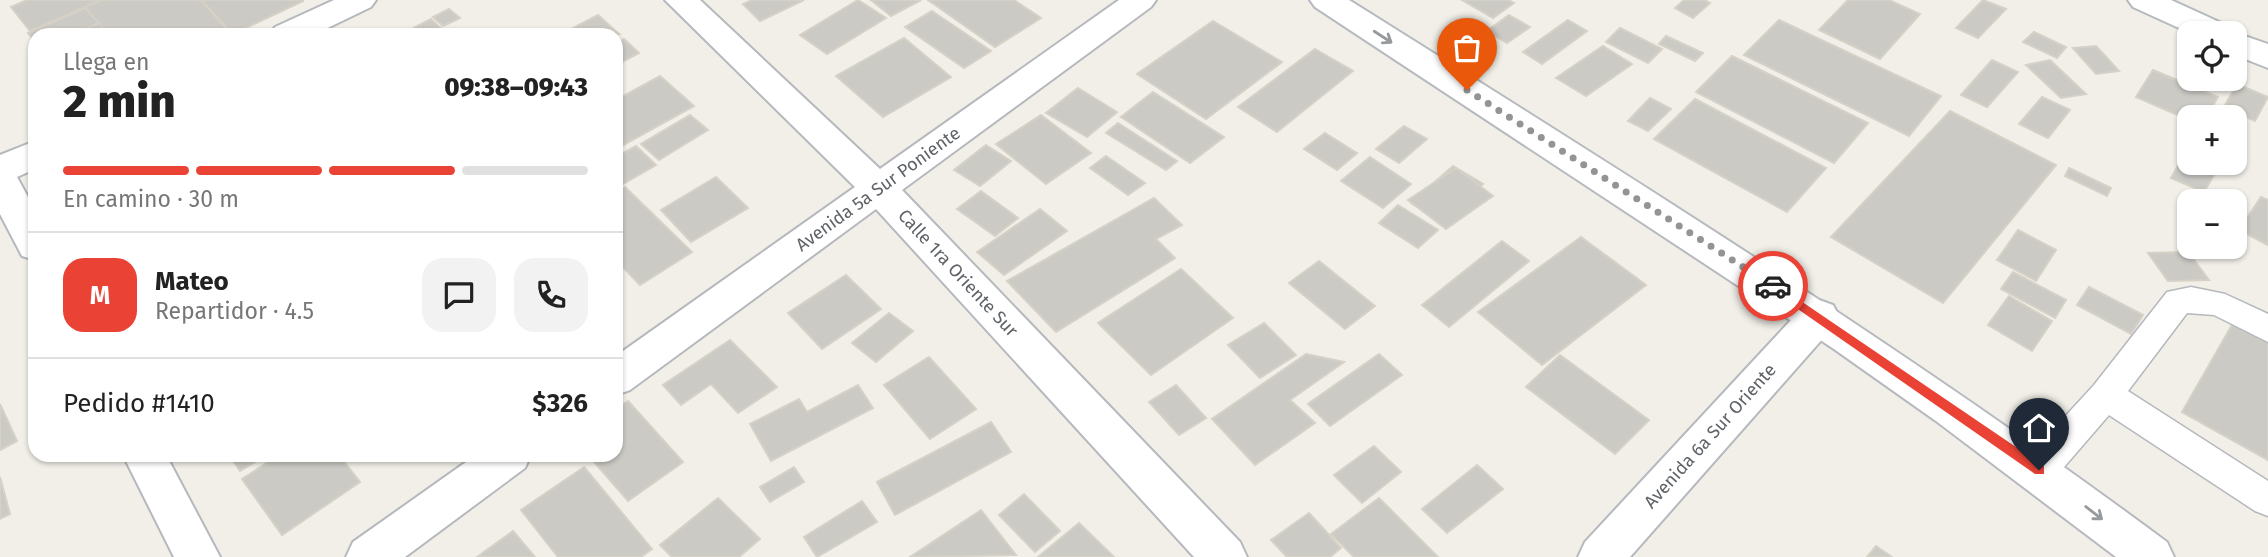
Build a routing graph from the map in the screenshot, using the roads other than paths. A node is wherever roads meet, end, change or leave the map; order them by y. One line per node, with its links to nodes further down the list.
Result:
1 (360, 0): 7 (street)
2 (681, 0): 13 (street, Calle 1ra Oriente Sur)
3 (1139, 0): 13 (street, Avenida 5a Sur Poniente)
4 (1326, 0): 15 (street, one-way to 15)
5 (2144, 0): 6 (street)
6 (2190, 21)
7 (301, 28)
8 (2247, 47): 9 (street)
9 (2268, 57)
10 (28, 157): 11 (street)
11 (0, 170)
12 (0, 178): 14 (street)
13 (878, 188): 17 (street, Avenida 5a Sur Poniente); 25 (street, Calle 1ra Oriente Sur)
14 (28, 232)
15 (1819, 316): 21 (street); 26 (street, Avenida 6a Sur Oriente)
16 (2268, 329): 18 (lane)
17 (623, 373)
18 (2106, 395): 21 (lane); 22 (lane)
19 (148, 462): 23 (street)
20 (500, 462): 24 (street)
21 (2039, 470): 27 (street, one-way to 27)
22 (2268, 500)
23 (197, 557)
24 (369, 557)
25 (1224, 557)
26 (1601, 557)
27 (2151, 557)

